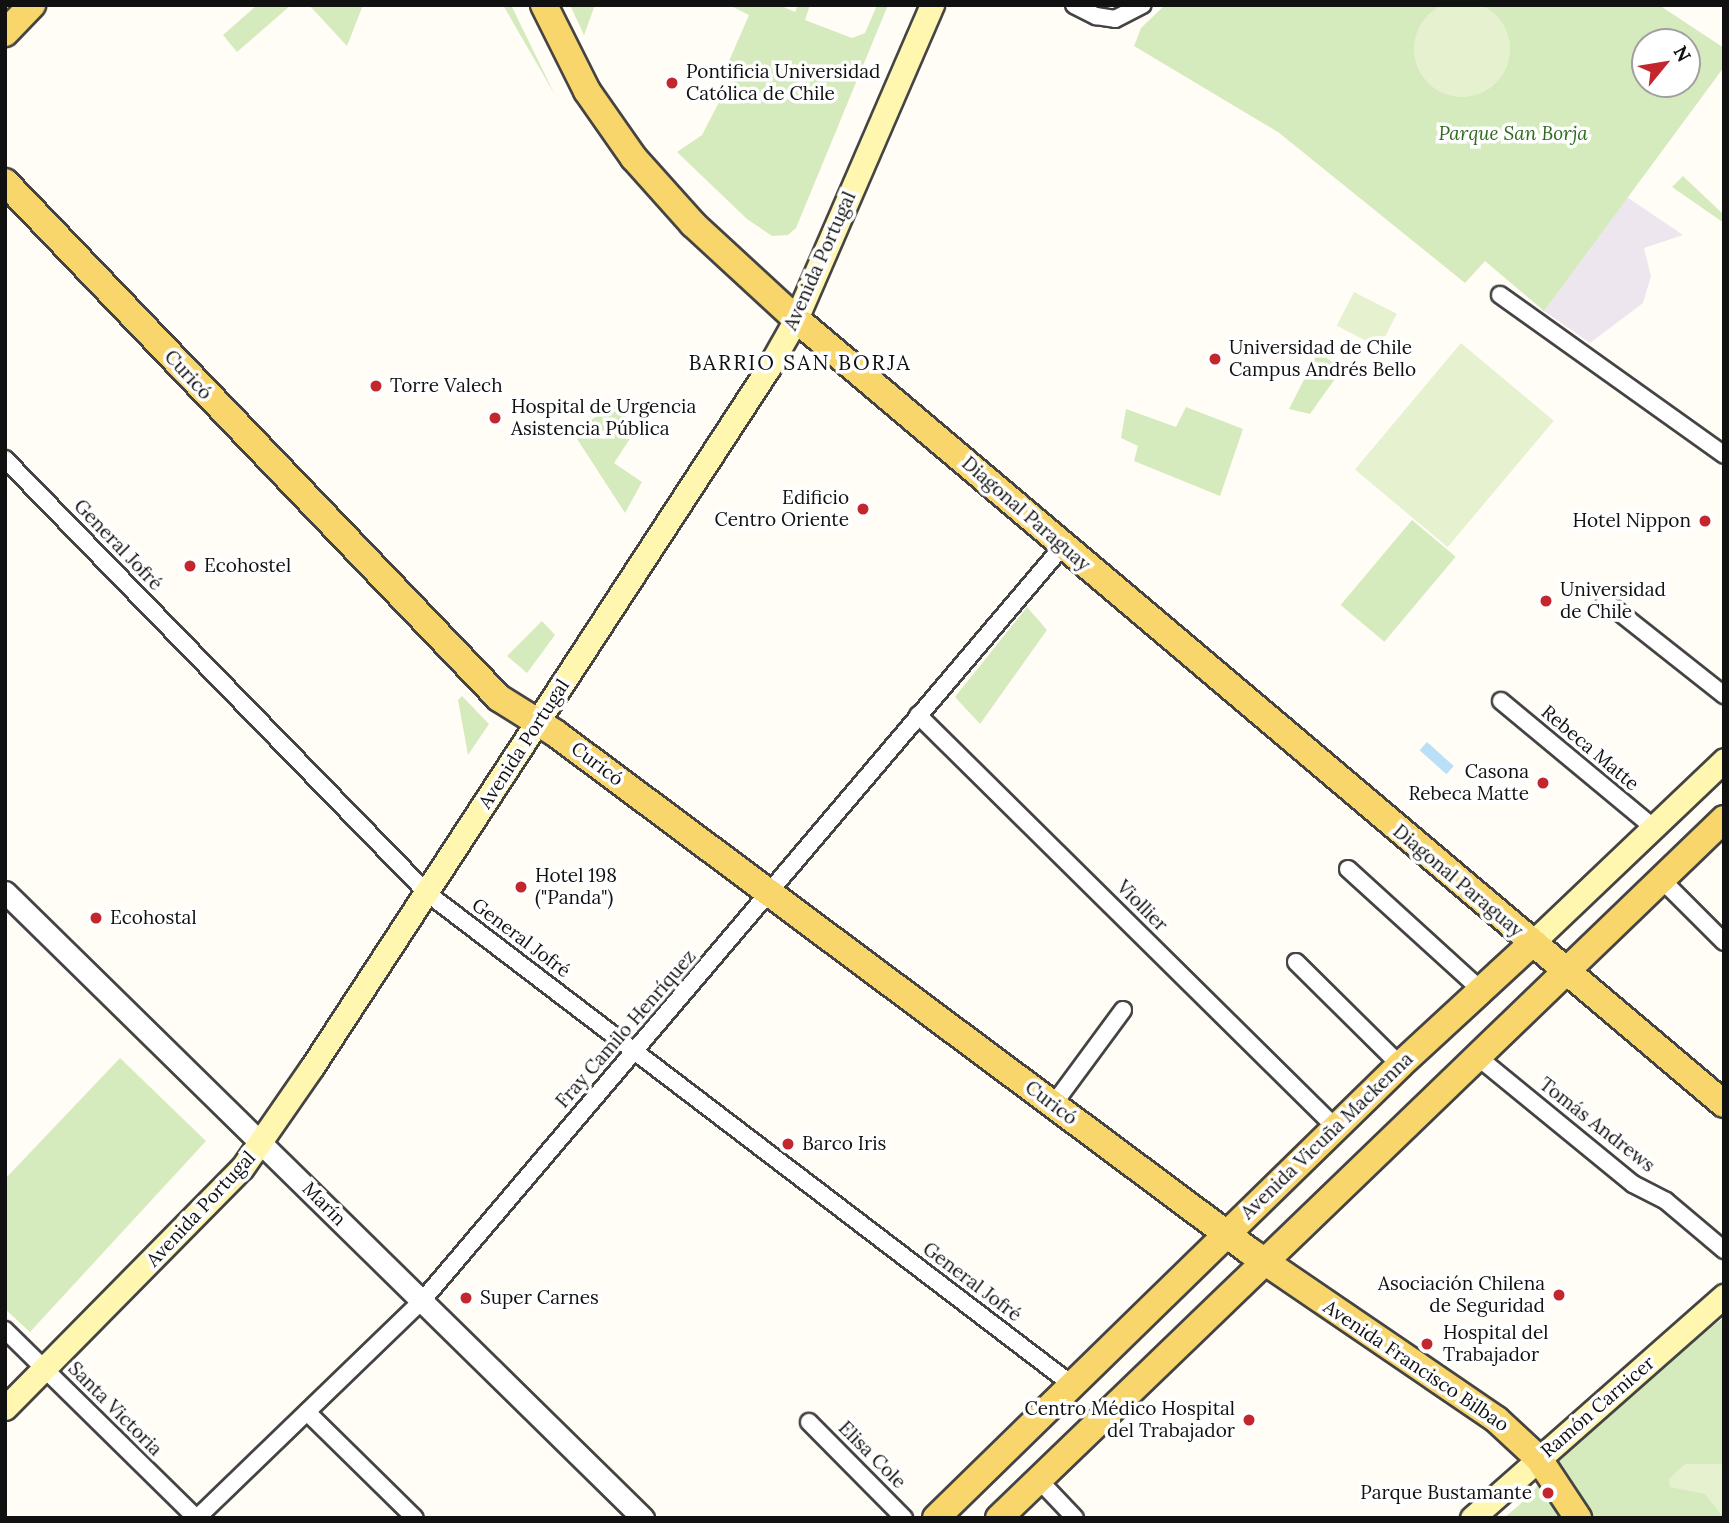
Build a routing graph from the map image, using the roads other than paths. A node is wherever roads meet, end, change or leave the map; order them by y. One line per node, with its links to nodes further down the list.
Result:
1 (32, 5): 6 (main road)
2 (544, 5): 9 (main road, Diagonal Paraguay)
3 (932, 5): 9 (main road, Avenida Portugal)
4 (1074, 5): 5 (street)
5 (1143, 5)
6 (5, 33)
7 (5, 182): 17 (main road, Curicó)
8 (1500, 295): 10 (street)
9 (796, 319): 12 (main road, Diagonal Paraguay); 17 (main road, Avenida Portugal)
10 (1724, 455)
11 (6, 463): 25 (street, General Jofré)
12 (1063, 546): 16 (street, Fray Camilo Henríquez); 27 (main road, Diagonal Paraguay)
13 (1605, 601): 14 (street)
14 (1724, 695)
15 (1501, 701): 20 (street, Rebeca Matte)
16 (918, 715): 24 (street, Fray Camilo Henríquez); 37 (street, Viollier)
17 (538, 723): 24 (main road, Curicó); 25 (main road, Avenida Portugal)
18 (1724, 760): 20 (main road, Avenida Vicuña Mackenna)
19 (1724, 819): 22 (main road)
20 (1653, 827): 27 (main road, Avenida Vicuña Mackenna)
21 (1348, 869): 30 (street)
22 (1661, 879): 26 (street); 29 (main road)
23 (5, 892): 38 (street, Marín)
24 (770, 892): 32 (street, Fray Camilo Henríquez); 36 (main road, Curicó)
25 (427, 893): 32 (street, General Jofré); 38 (main road, Avenida Portugal)
26 (1724, 942)
27 (1532, 943): 29 (main road, Diagonal Paraguay); 30 (main road, Avenida Vicuña Mackenna)
28 (1296, 962): 34 (street)
29 (1565, 973): 33 (main road); 35 (main road, Diagonal Paraguay)
30 (1481, 990): 34 (main road, Avenida Vicuña Mackenna)
31 (1123, 1010): 36 (street)
32 (635, 1051): 43 (street, Fray Camilo Henríquez); 46 (street, General Jofré)
33 (1479, 1058): 40 (street, Tomás Andrews); 41 (main road)
34 (1400, 1065): 37 (main road, Avenida Vicuña Mackenna)
35 (1724, 1104)
36 (1053, 1105): 39 (main road, Curicó)
37 (1335, 1127): 39 (main road, Avenida Vicuña Mackenna)
38 (262, 1142): 43 (street, Marín); 45 (main road, Avenida Portugal)
39 (1225, 1234): 41 (main road, Curicó); 46 (main road, Avenida Vicuña Mackenna)
40 (1724, 1250)
41 (1264, 1262): 50 (main road, Avenida Francisco Bilbao); 51 (main road)
42 (1724, 1296): 50 (main road, Ramón Carnicer)
43 (422, 1301): 48 (street, Fray Camilo Henríquez); 54 (street, Marín)
44 (5, 1330): 45 (street, Santa Victoria)
45 (47, 1370): 47 (main road, Avenida Portugal); 52 (street, Santa Victoria)
46 (1071, 1384): 56 (main road, Avenida Vicuña Mackenna)
47 (5, 1408)
48 (307, 1412): 52 (street, Fray Camilo Henríquez); 53 (street)
49 (809, 1422): 55 (street, Elisa Cole)
50 (1539, 1459): 59 (main road, Ramón Carnicer); 60 (main road, Avenida Francisco Bilbao)
51 (1039, 1480): 57 (main road); 58 (street)
52 (197, 1518)
53 (415, 1518)
54 (643, 1518)
55 (904, 1518)
56 (936, 1518)
57 (999, 1518)
58 (1075, 1518)
59 (1472, 1518)
60 (1578, 1518)

